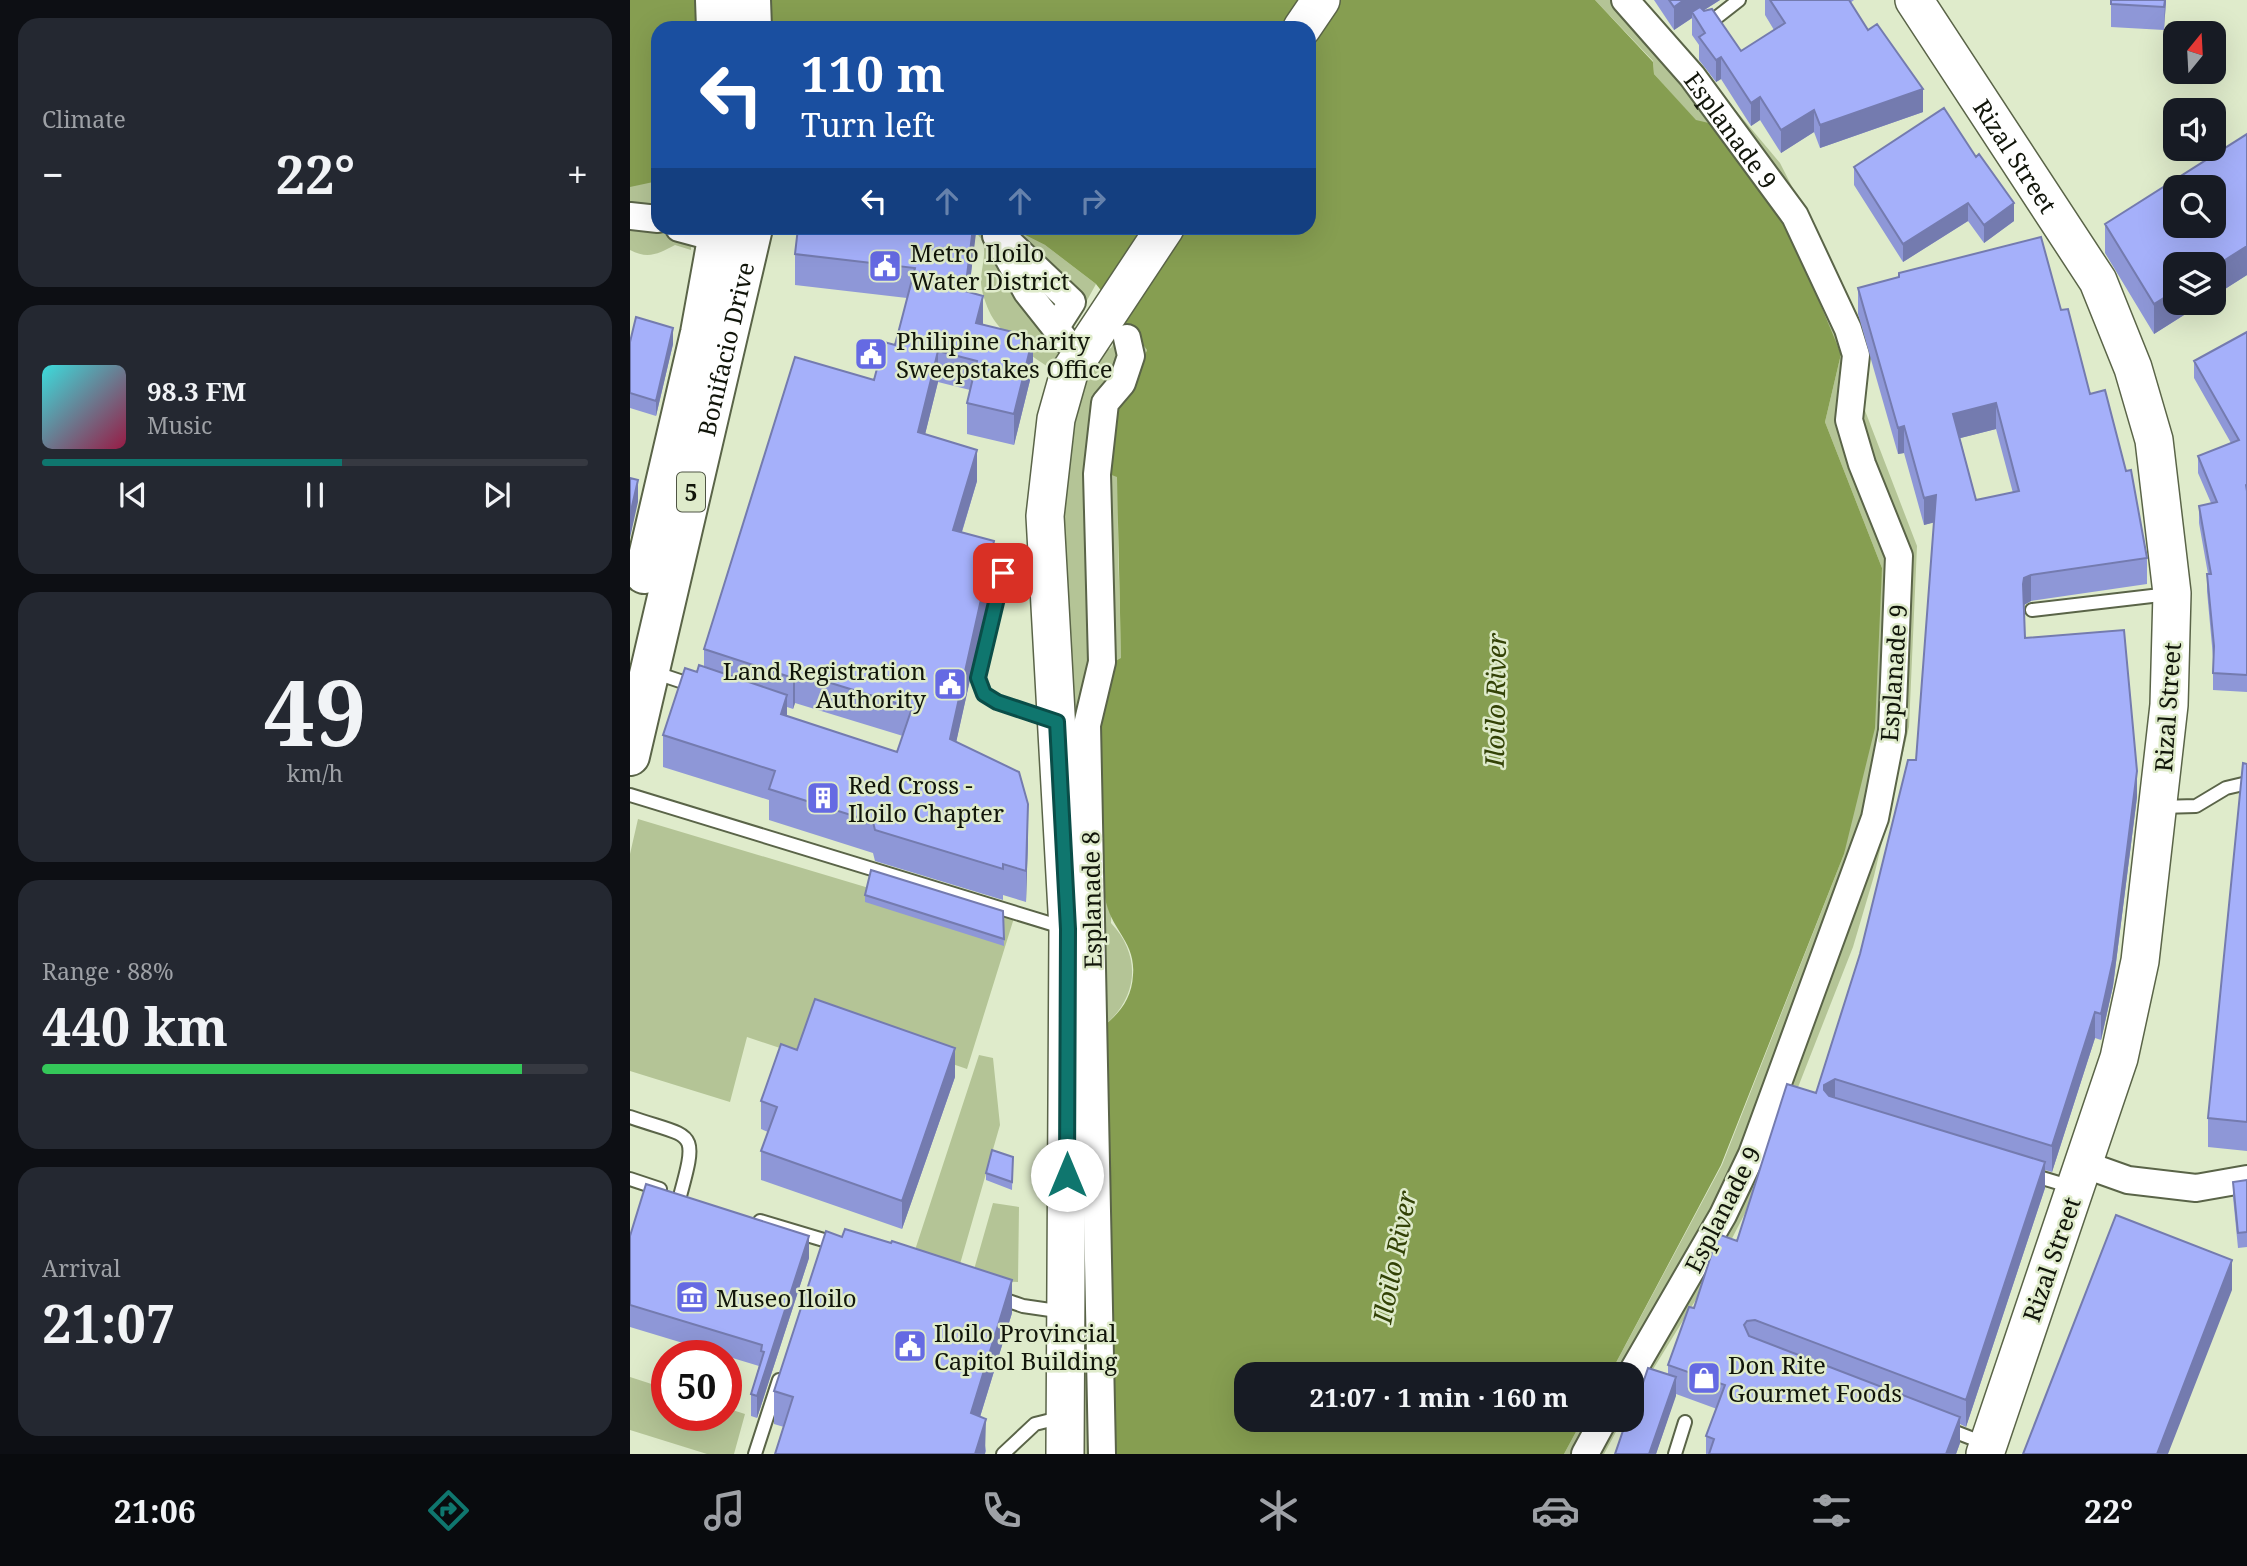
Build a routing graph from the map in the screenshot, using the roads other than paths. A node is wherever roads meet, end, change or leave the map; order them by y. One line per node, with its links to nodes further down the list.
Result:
1 (715, 0): 7 (main road)
2 (751, 0): 8 (main road)
3 (1321, 0): 9 (main road)
4 (1625, 0): 40 (street, Esplanade 9)
5 (1739, 0): 10 (lane)
6 (1923, 14): 20 (main road, Rizal Street)
7 (716, 21)
8 (752, 21)
9 (1307, 21)
10 (1707, 25)
11 (630, 216): 12 (street)
12 (651, 218)
13 (712, 235): 22 (main road, Bonifacio Drive / 5)
14 (752, 235): 23 (main road, Bonifacio Drive / 5)
15 (997, 235): 18 (street)
16 (1001, 235): 18 (street, Esplanade 8)
17 (1162, 235): 18 (main road)
18 (1095, 339): 25 (main road); 50 (street, Esplanade 8)
19 (1003, 573): 25 (lane)
20 (2172, 593): 21 (lane); 29 (main road, Rizal Street)
21 (2032, 610)
22 (630, 637)
23 (666, 676): 24 (lane); 26 (main road, Bonifacio Drive / 5)
24 (708, 690)
25 (1057, 722): 30 (main road)
26 (630, 756)
27 (2247, 783): 29 (lane)
28 (630, 795): 30 (lane)
29 (2160, 807): 33 (main road, Rizal Street)
30 (1068, 929): 39 (main road)
31 (630, 1117): 35 (lane)
32 (2012, 1168): 33 (lane)
33 (2080, 1176): 34 (street); 46 (main road, Rizal Street)
34 (2247, 1179)
35 (630, 1180)
36 (749, 1218): 37 (lane)
37 (849, 1248)
38 (986, 1293): 39 (lane)
39 (1067, 1312): 42 (main road)
40 (1638, 1362)
41 (784, 1365): 47 (lane)
42 (1065, 1416): 48 (lane); 49 (main road)
43 (1685, 1422): 52 (lane)
44 (1938, 1426): 46 (lane)
45 (1597, 1432): 51 (street)
46 (1986, 1449)
47 (755, 1454)
48 (1003, 1454)
49 (1065, 1454)
50 (1102, 1454)
51 (1585, 1454)
52 (1675, 1454)

